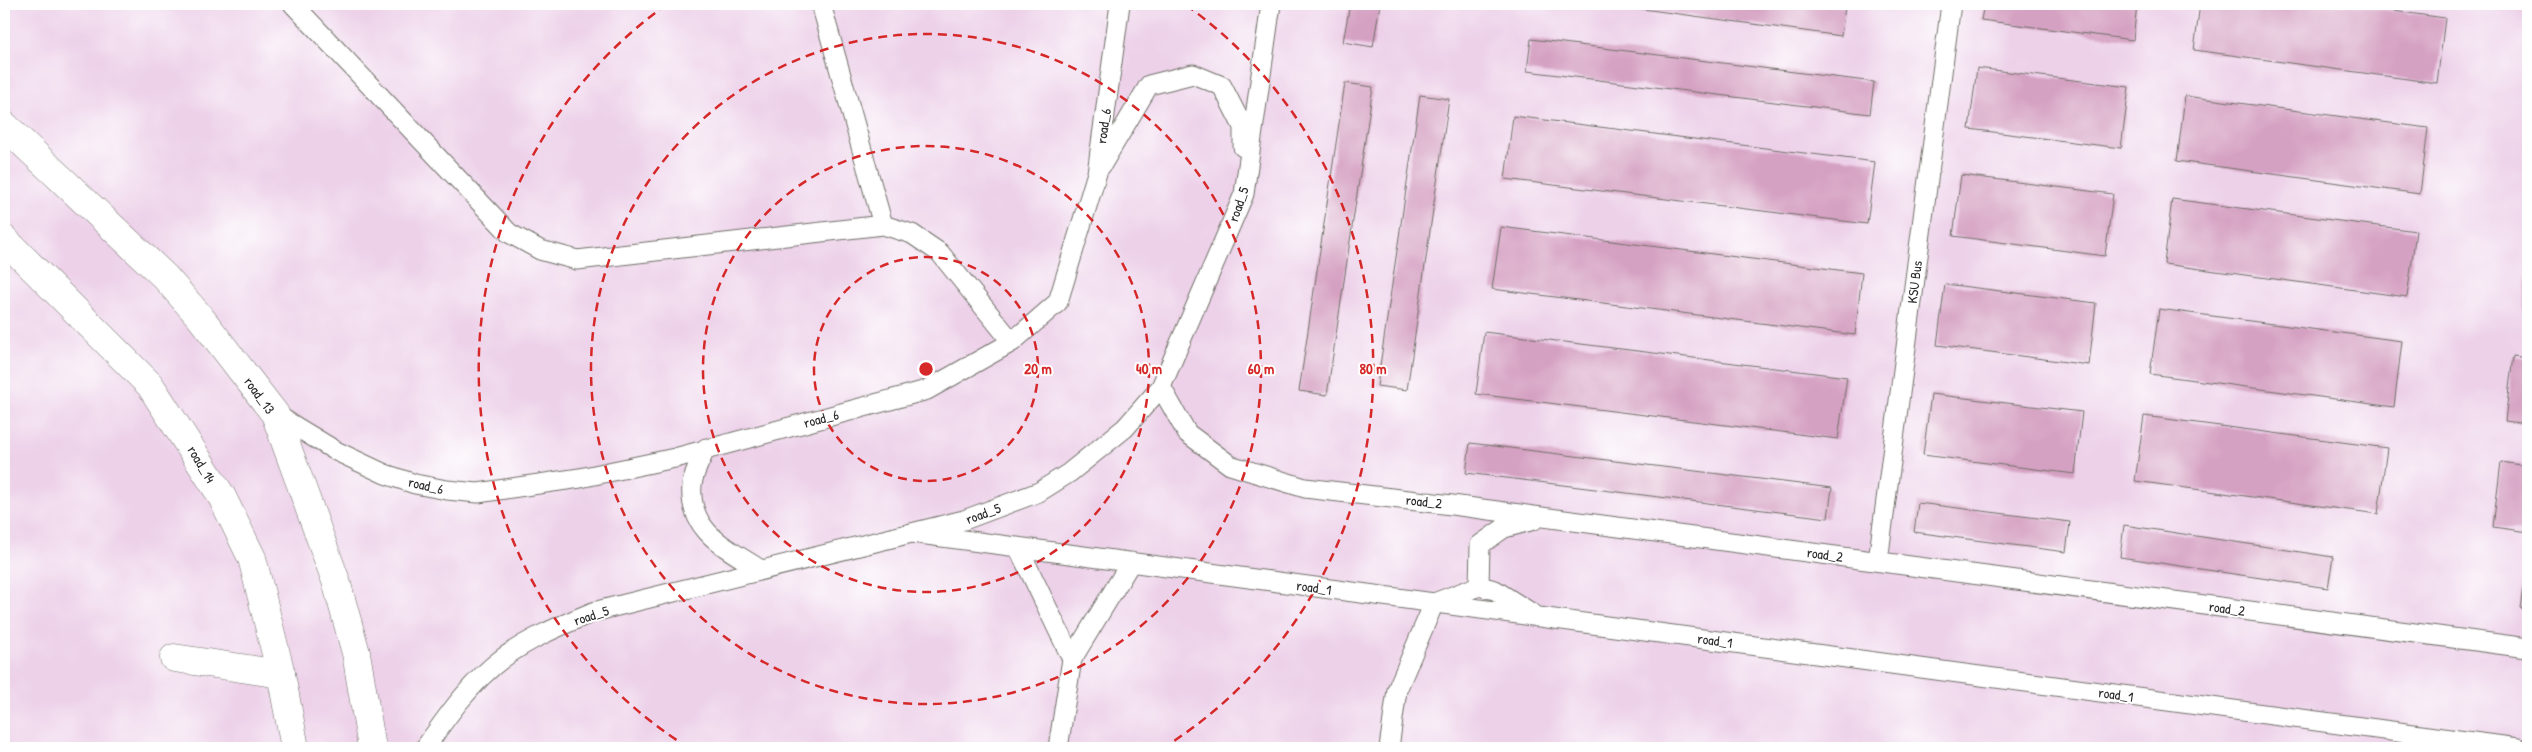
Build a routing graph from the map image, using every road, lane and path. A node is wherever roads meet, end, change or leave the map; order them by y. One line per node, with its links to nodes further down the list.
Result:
1 (293, 4): 9 (lane)
2 (821, 4): 9 (lane)
3 (1120, 4): 7 (lane, road_6)
4 (1271, 4): 8 (lane, road_5)
5 (1951, 4): 18 (lane, KSU Bus)
6 (4, 125): 13 (street, road_13)
7 (1097, 173): 8 (lane); 11 (lane, road_6)
8 (1244, 194): 12 (lane, road_5)
9 (883, 225): 11 (lane)
10 (4, 239): 27 (street, road_14)
11 (1012, 342): 14 (lane, road_6)
12 (1161, 387): 15 (lane, road_2); 16 (lane, road_5)
13 (275, 414): 14 (lane, road_6); 29 (street, road_13)
14 (706, 448): 20 (lane)
15 (1545, 517): 18 (lane, road_2); 21 (lane)
16 (912, 533): 17 (lane, road_1); 20 (lane, road_5)
17 (1018, 547): 19 (lane, road_1); 26 (lane)
18 (1878, 561): 24 (lane, road_2)
19 (1131, 562): 22 (lane, road_1); 26 (lane)
20 (761, 570): 30 (lane, road_5)
21 (1479, 586): 22 (lane); 23 (lane)
22 (1434, 603): 23 (lane, road_1); 32 (lane)
23 (1537, 617): 33 (lane, road_1)
24 (2528, 648)
25 (174, 658): 27 (street)
26 (1072, 659): 31 (lane)
27 (281, 674): 28 (street, road_14)
28 (295, 748)
29 (372, 748)
30 (425, 748)
31 (1058, 748)
32 (1389, 748)
33 (2518, 748)

